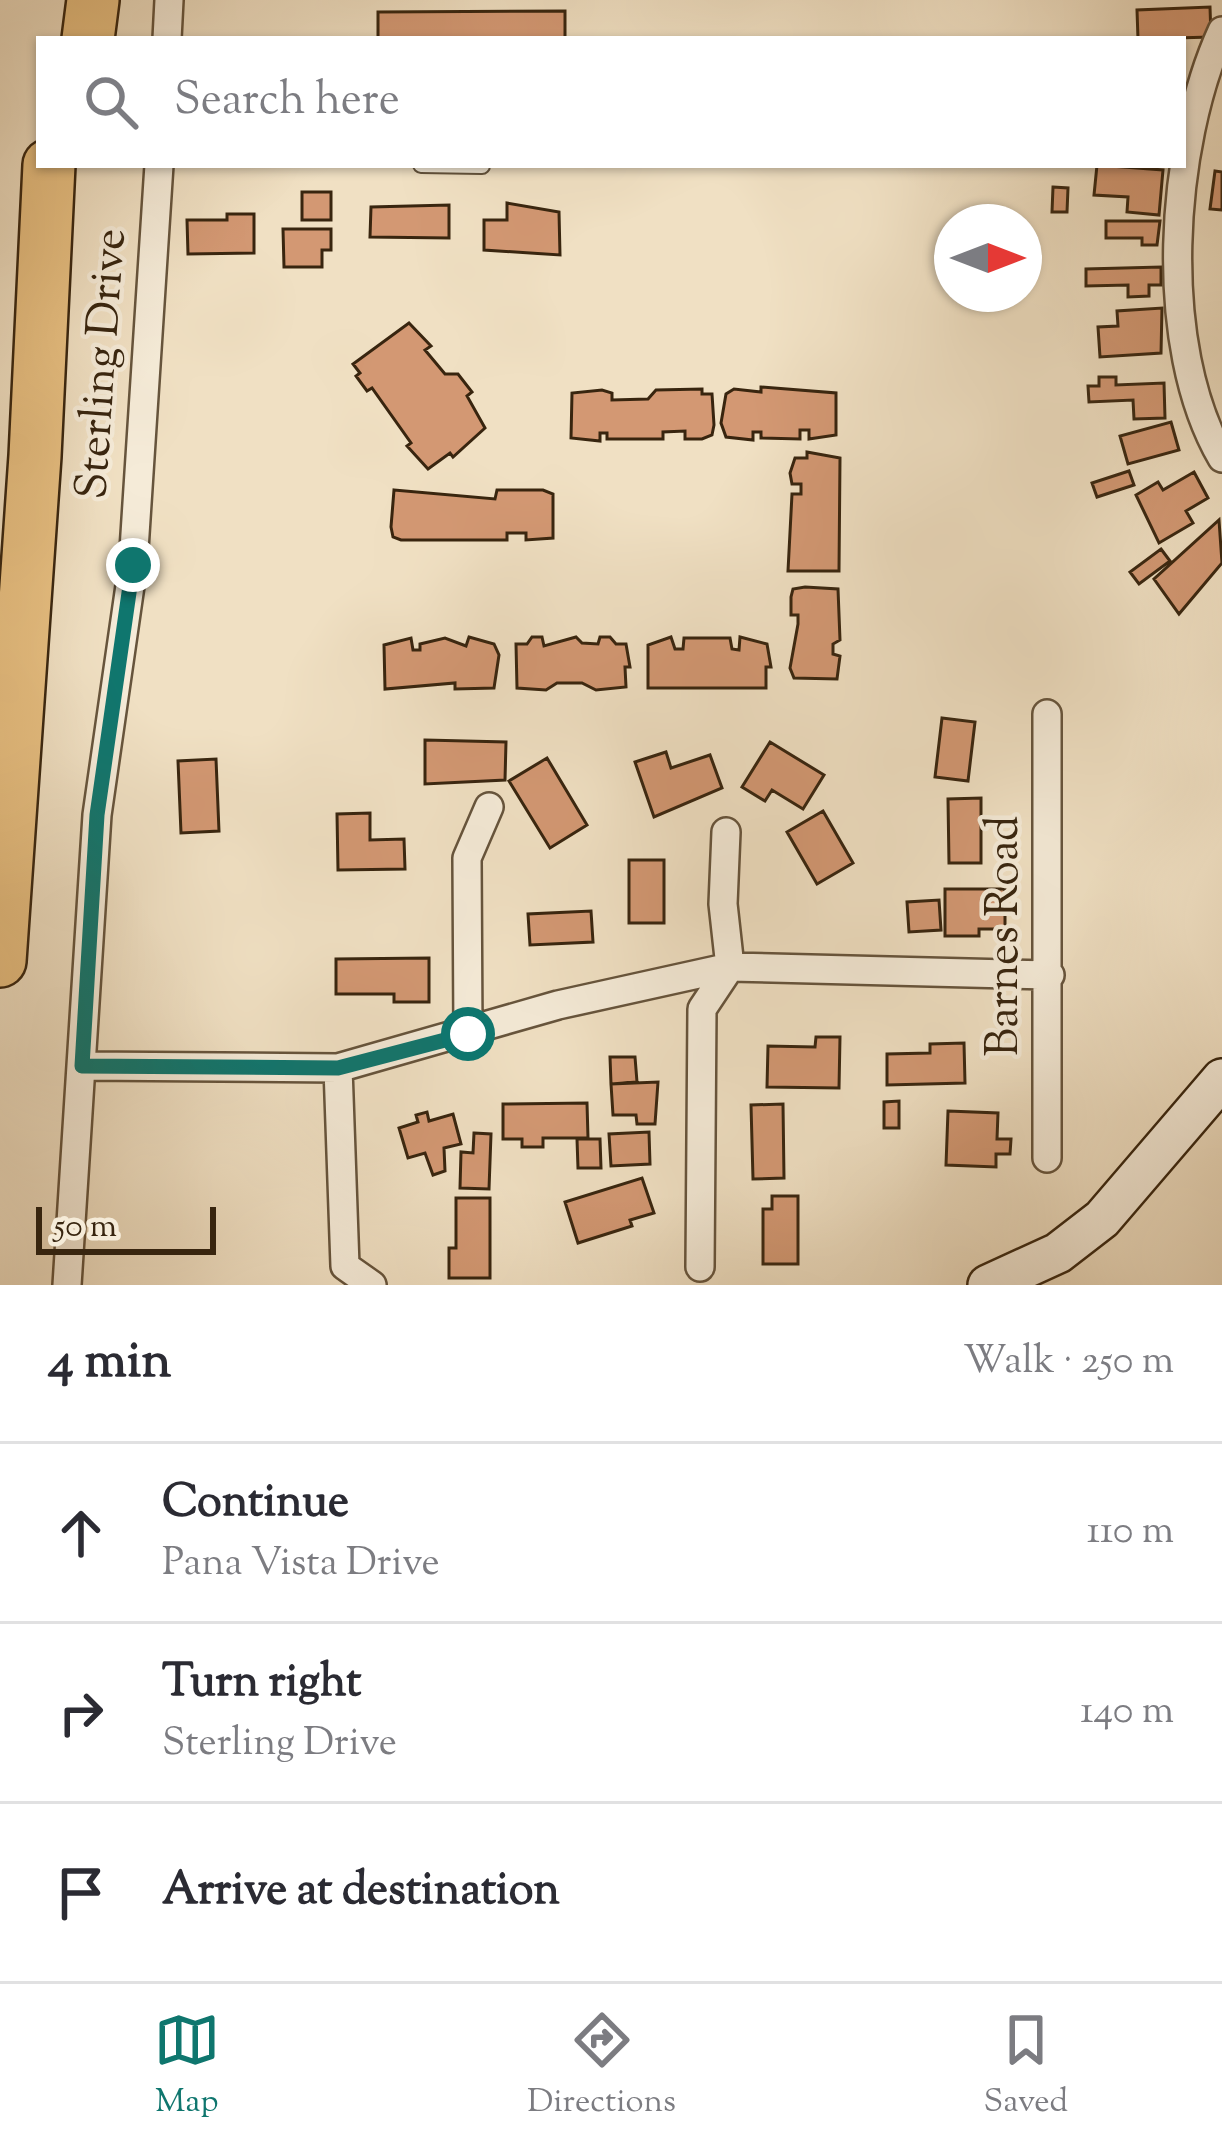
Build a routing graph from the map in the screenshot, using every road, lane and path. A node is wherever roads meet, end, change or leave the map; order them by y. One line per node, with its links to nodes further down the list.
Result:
1 (57, 0): 5 (highway)
2 (93, 0): 6 (highway)
3 (170, 0): 7 (street)
4 (1222, 31): 8 (street)
5 (55, 36)
6 (88, 36)
7 (167, 36)
8 (1186, 137)
9 (159, 168): 20 (street, Sterling Drive)
10 (1185, 168): 12 (street)
11 (62, 173): 16 (highway)
12 (1222, 458)
13 (1047, 714): 18 (street, Barnes Road)
14 (489, 807): 19 (street)
15 (726, 832): 17 (street)
16 (0, 961)
17 (730, 967): 18 (street); 19 (street); 24 (street)
18 (1050, 975): 23 (street, Barnes Road)
19 (468, 1034): 21 (street)
20 (82, 1066): 21 (street); 25 (street, Sterling Drive)
21 (338, 1068): 26 (street)
22 (1222, 1079): 27 (street)
23 (1047, 1158)
24 (700, 1267)
25 (67, 1285)
26 (372, 1285)
27 (988, 1285)

